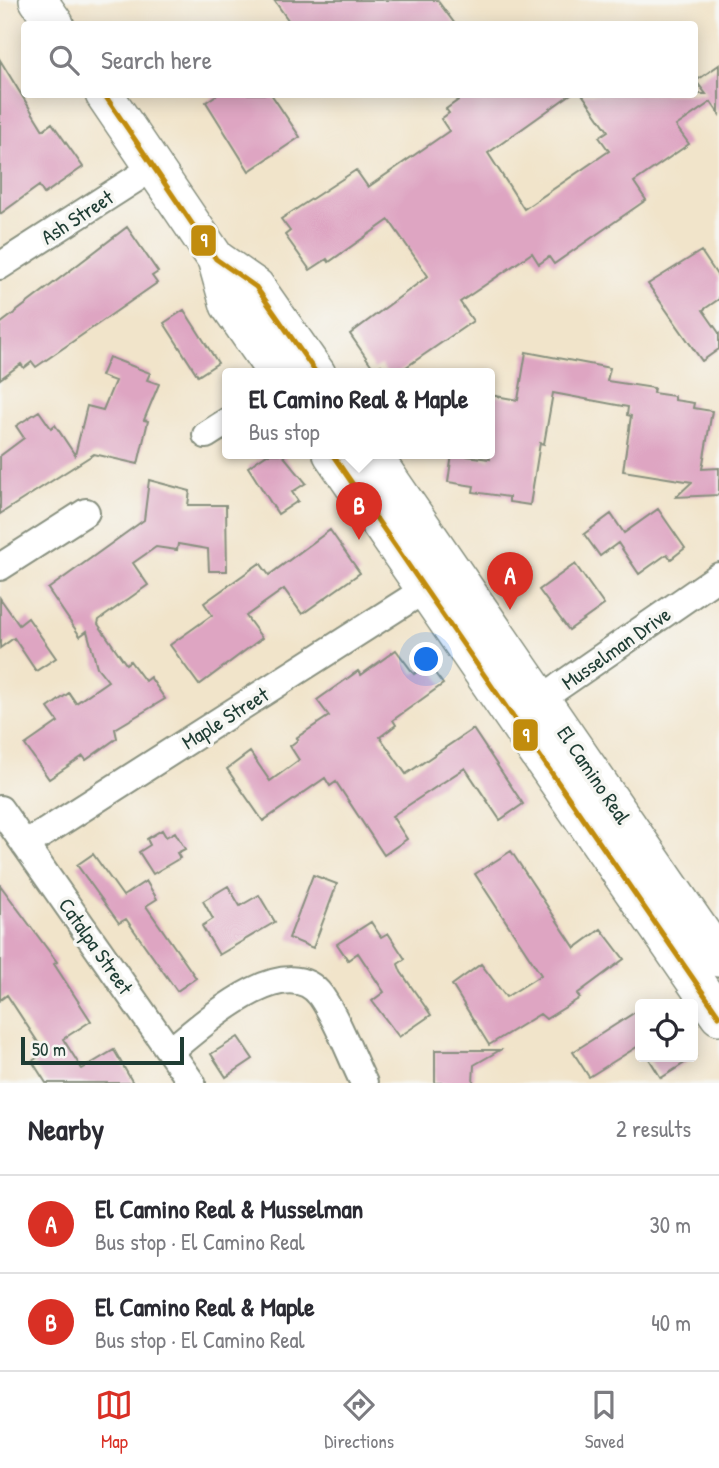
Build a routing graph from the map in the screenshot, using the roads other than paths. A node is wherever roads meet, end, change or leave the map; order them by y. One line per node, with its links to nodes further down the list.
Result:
1 (38, 0): 2 (main road)
2 (53, 21)
3 (107, 98): 4 (main road)
4 (154, 167): 5 (main road); 6 (street, Ash Street)
5 (216, 258): 7 (main road); 8 (main road)
6 (0, 266)
7 (272, 368)
8 (313, 368)
9 (335, 459): 14 (main road, El Camino Real)
10 (375, 459): 15 (main road, El Camino Real)
11 (86, 512): 12 (street)
12 (0, 567)
13 (719, 576): 15 (street, Musselman Drive)
14 (424, 590): 15 (main road, El Camino Real); 17 (street, Maple Street)
15 (527, 709): 18 (main road, El Camino Real); 19 (main road, El Camino Real)
16 (0, 809): 17 (street, Catalpa Street)
17 (25, 845): 20 (street, Catalpa Street)
18 (719, 958)
19 (719, 1017)
20 (170, 1051): 21 (street, Catalpa Street); 22 (street)
21 (192, 1083)
22 (364, 1083)

